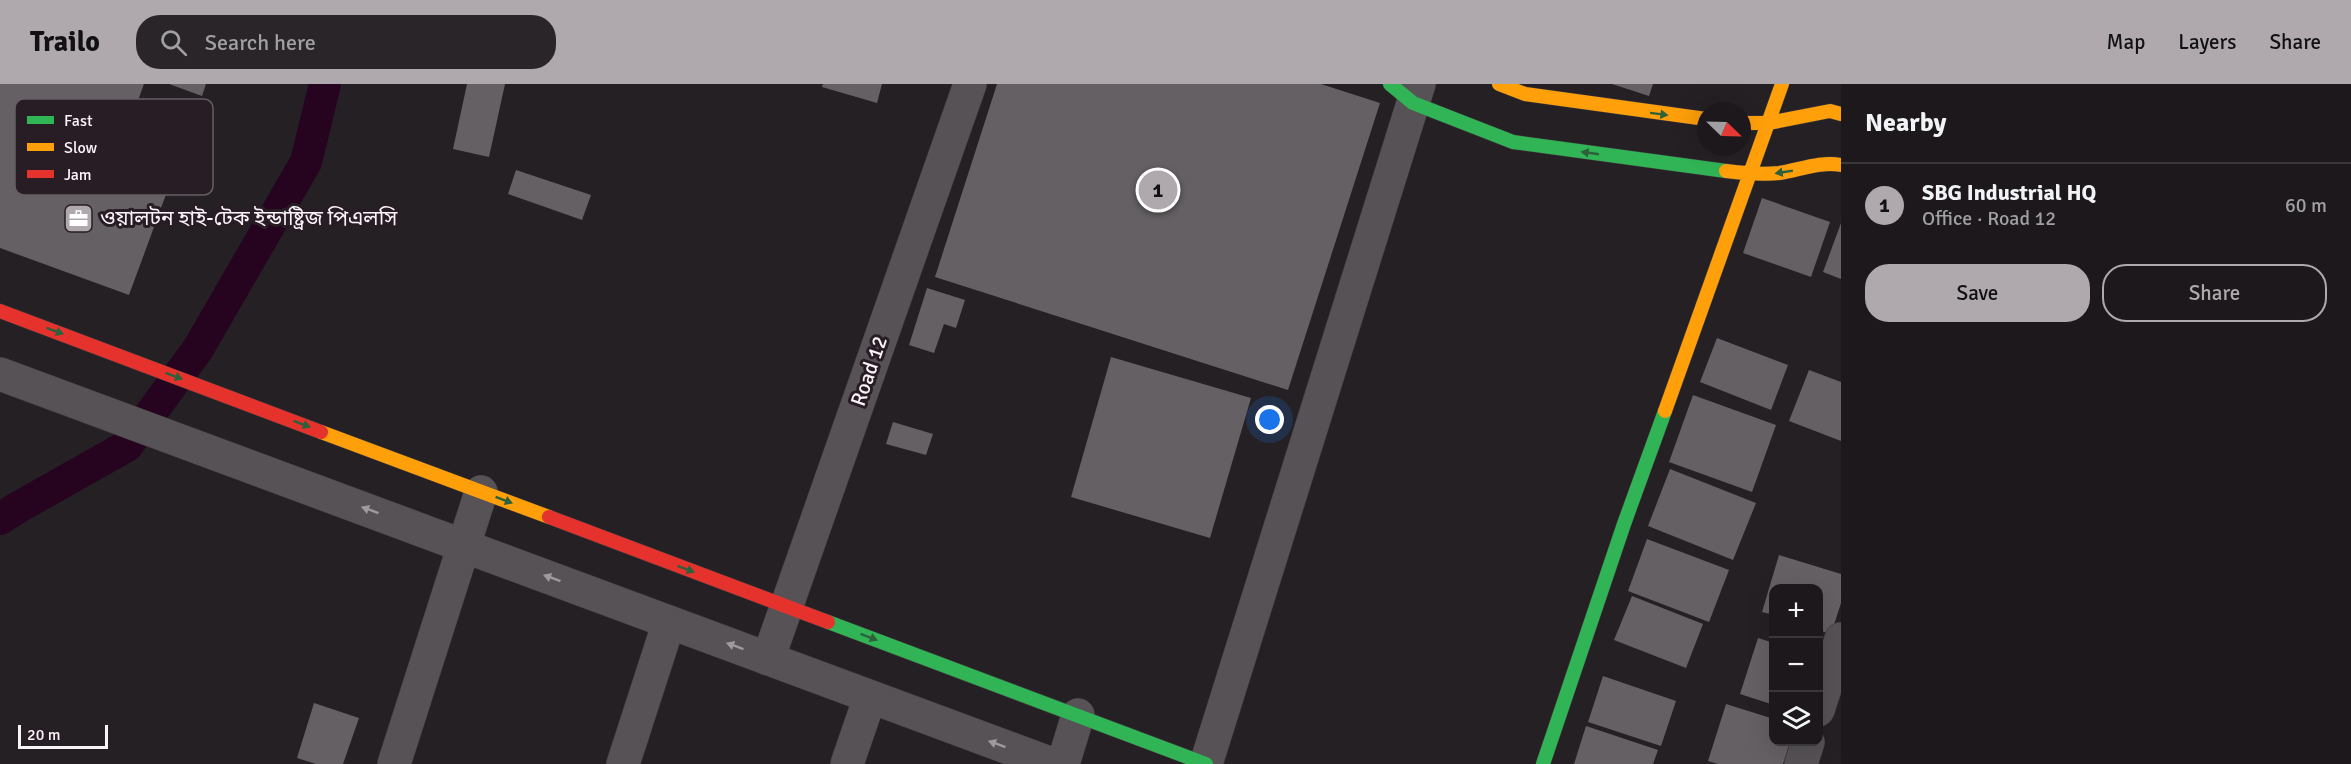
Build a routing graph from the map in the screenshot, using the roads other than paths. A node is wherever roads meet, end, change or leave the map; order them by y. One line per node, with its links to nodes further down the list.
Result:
1 (970, 84): 15 (street, Road 12)
2 (1499, 84): 6 (street, one-way to 6)
3 (1782, 84): 8 (street)
4 (1408, 90): 10 (street, one-way to 4); 28 (street)
5 (1841, 114): 8 (street)
6 (1697, 118)
7 (1751, 123): 8 (street)
8 (1769, 123): 10 (street)
9 (1841, 165): 10 (street, one-way to 10)
10 (1751, 174): 29 (street)
11 (0, 311): 13 (street, one-way to 13)
12 (0, 374): 14 (street, one-way to 12)
13 (482, 492): 14 (street); 15 (street, one-way to 15)
14 (465, 546): 16 (street, one-way to 14); 23 (street)
15 (786, 606): 18 (street, Road 12); 21 (street, one-way to 21)
16 (669, 622): 18 (street, one-way to 16); 24 (street)
17 (1841, 639): 19 (street)
18 (768, 658): 20 (street)
19 (1823, 695)
20 (870, 697): 25 (street); 26 (street, one-way to 20)
21 (1078, 715): 27 (street); 28 (street)
22 (1806, 746): 30 (street)
23 (394, 764)
24 (623, 764)
25 (847, 764)
26 (1052, 764)
27 (1063, 764)
28 (1206, 764)
29 (1543, 764)
30 (1801, 764)

